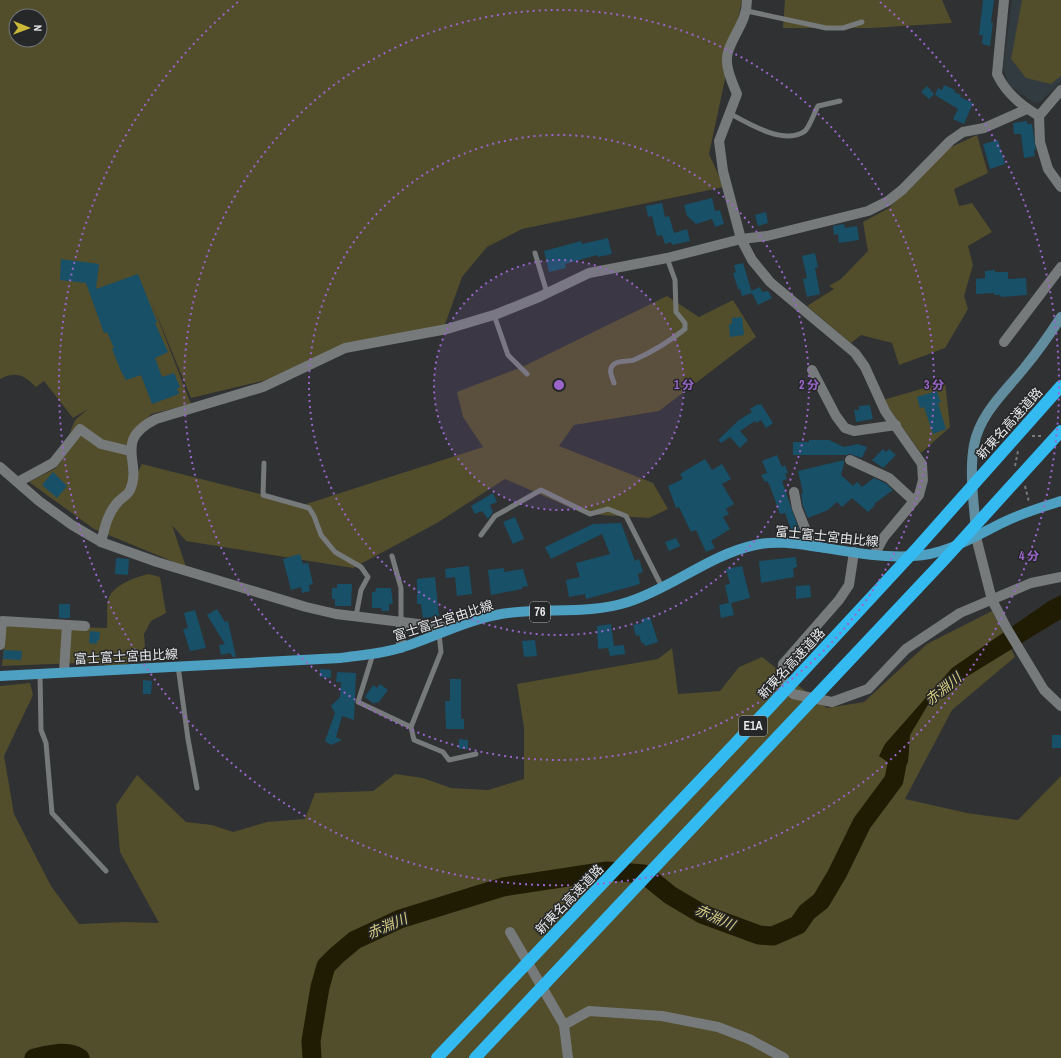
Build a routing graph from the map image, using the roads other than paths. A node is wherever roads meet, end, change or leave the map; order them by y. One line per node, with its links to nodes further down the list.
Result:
1 (746, 0): 3 (street)
2 (1004, 0): 7 (street)
3 (747, 11): 4 (lane); 8 (street)
4 (862, 22)
5 (1061, 90): 9 (street)
6 (840, 101): 8 (lane)
7 (1027, 109): 9 (street); 11 (street)
8 (729, 113): 11 (street)
9 (1039, 116): 10 (street)
10 (1061, 187)
11 (741, 239): 13 (street); 23 (street)
12 (535, 254): 15 (lane)
13 (667, 258): 15 (street); 21 (lane)
14 (1061, 267): 18 (street)
15 (547, 293): 16 (street)
16 (494, 315): 20 (lane); 25 (street)
17 (1060, 322): 34 (street)
18 (1004, 342)
19 (812, 370): 23 (street)
20 (528, 374)
21 (614, 383)
22 (1061, 386): 63 (highway, 新東名高速道路 / E1A)
23 (896, 425): 31 (street)
24 (1061, 431): 64 (highway, E1A)
25 (130, 451): 29 (street); 35 (street)
26 (850, 460): 31 (street)
27 (264, 463): 43 (lane)
28 (0, 466): 29 (street)
29 (18, 482): 35 (street)
30 (794, 492): 36 (street)
31 (914, 501): 38 (street)
32 (1061, 501): 34 (main road, 富士富士宮由比線 / 76)
33 (481, 536): 41 (lane)
34 (976, 537): 38 (main road, 富士富士宮由比線 / 76); 42 (street)
35 (101, 542): 43 (street)
36 (812, 546): 37 (main road, 富士富士宮由比線 / 76); 41 (main road, 富士富士宮由比線 / 76)
37 (854, 552): 38 (main road, 富士富士宮由比線 / 76); 42 (street)
38 (874, 555)
39 (392, 556): 44 (lane)
40 (1061, 577): 42 (street)
41 (662, 586): 47 (main road, 富士富士宮由比線 / 76)
42 (992, 600): 56 (street)
43 (356, 616): 44 (street)
44 (401, 621): 47 (street); 50 (street)
45 (67, 625): 46 (street); 49 (street); 53 (street)
46 (85, 626)
47 (451, 628): 48 (main road, 富士富士宮由比線 / 76)
48 (440, 633): 50 (main road, 富士富士宮由比線 / 76); 57 (lane)
49 (0, 645)
50 (401, 648): 51 (main road, 富士富士宮由比線 / 76)
51 (373, 654): 52 (main road, 富士富士宮由比線 / 76); 57 (lane)
52 (178, 666): 53 (main road, 富士富士宮由比線 / 76); 59 (lane)
53 (64, 672): 54 (main road, 富士富士宮由比線 / 76)
54 (40, 674): 55 (main road, 富士富士宮由比線 / 76); 60 (lane)
55 (0, 676)
56 (1061, 706)
57 (412, 727): 58 (lane)
58 (476, 754)
59 (197, 788)
60 (106, 871)
61 (510, 932): 62 (street)
62 (564, 1025): 65 (street); 66 (street)
63 (437, 1058)
64 (475, 1058)
65 (568, 1058)
66 (784, 1058)

